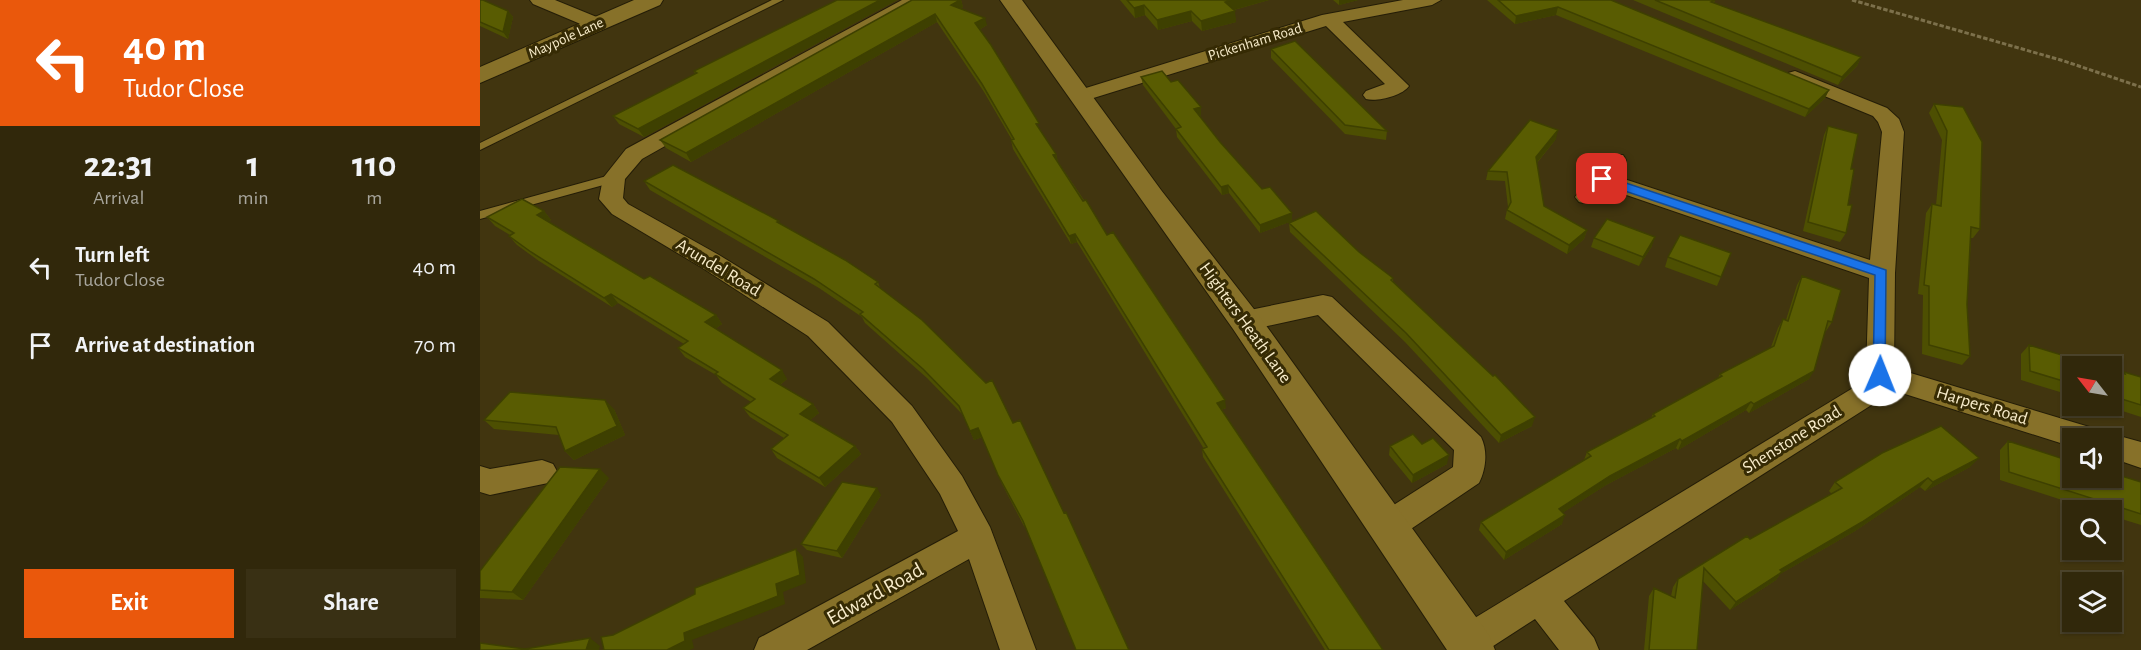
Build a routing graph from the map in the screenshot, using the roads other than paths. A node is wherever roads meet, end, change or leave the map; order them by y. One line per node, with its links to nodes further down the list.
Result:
1 (539, 0): 8 (street)
2 (652, 0): 8 (street, Maypole Lane)
3 (779, 0): 13 (lane)
4 (915, 0): 14 (street)
5 (1011, 0): 12 (street, Highters Heath Lane)
6 (1432, 0): 7 (street, Pickenham Road)
7 (1329, 19): 11 (street); 12 (street, Pickenham Road)
8 (597, 24): 10 (street, Maypole Lane)
9 (1769, 66): 17 (street)
10 (480, 76)
11 (1373, 95)
12 (1080, 96): 18 (street, Highters Heath Lane)
13 (480, 147)
14 (614, 178): 16 (lane); 26 (street, Arundel Road)
15 (1601, 179): 17 (street)
16 (480, 215)
17 (1882, 273): 19 (street)
18 (1245, 321): 25 (street, Highters Heath Lane); 25 (street)
19 (1880, 375): 20 (street, Harpers Road); 27 (street, Shenstone Road)
20 (2062, 431)
21 (2122, 449): 22 (street)
22 (2141, 455)
23 (542, 473): 24 (street)
24 (483, 485)
25 (1387, 527): 28 (street, Highters Heath Lane)
26 (978, 537): 29 (street, Edward Road); 30 (street, Arundel Road)
27 (1539, 598): 28 (street, Shenstone Road); 31 (street)
28 (1471, 646)
29 (772, 650)
30 (1018, 650)
31 (1581, 650)

